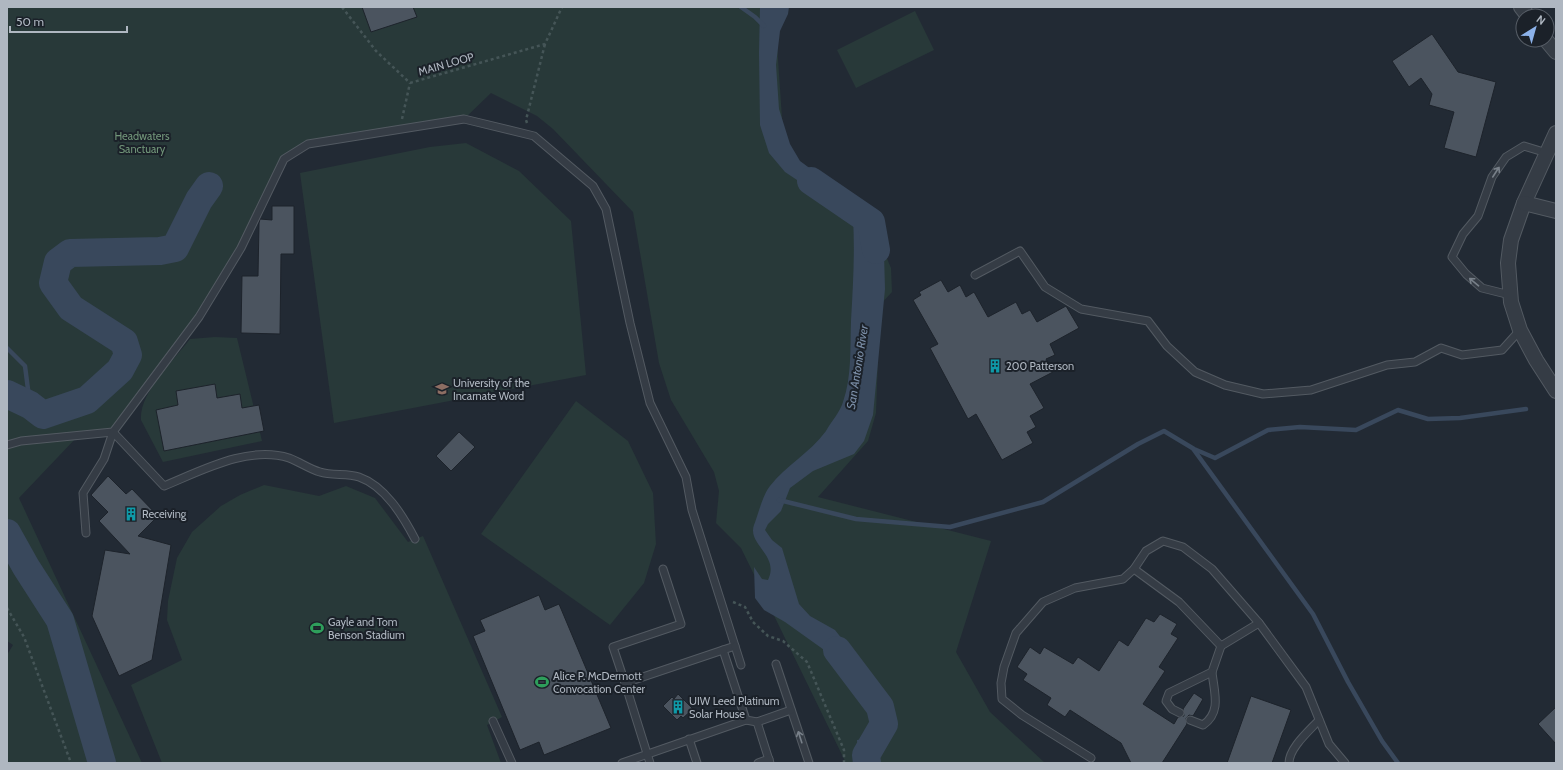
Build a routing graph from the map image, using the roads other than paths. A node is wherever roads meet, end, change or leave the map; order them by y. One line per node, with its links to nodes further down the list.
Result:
1 (1556, 133): 2 (street)
2 (1547, 153): 3 (street); 6 (lane, one-way to 2)
3 (1524, 203): 4 (street); 6 (street)
4 (1556, 211)
5 (975, 275): 7 (lane)
6 (1510, 295): 7 (street)
7 (1520, 330): 8 (street)
8 (1556, 390)
9 (113, 432): 10 (lane); 11 (lane); 12 (lane); 16 (lane)
10 (7, 445)
11 (86, 533)
12 (415, 539)
13 (663, 569): 22 (lane)
14 (1134, 569): 15 (lane); 17 (lane); 32 (lane)
15 (1259, 623): 17 (lane); 27 (lane)
16 (735, 646): 18 (lane); 20 (lane)
17 (1221, 646): 21 (lane)
18 (723, 650): 22 (lane); 25 (lane)
19 (776, 664): 23 (lane)
20 (742, 665)
21 (1212, 672): 24 (lane); 26 (lane)
22 (625, 683): 31 (lane)
23 (792, 710): 29 (lane); 39 (lane, one-way to 23)
24 (1180, 714)
25 (746, 720): 29 (lane); 30 (lane)
26 (1190, 720)
27 (1319, 720): 40 (lane); 41 (lane)
28 (493, 721): 34 (lane)
29 (757, 722): 33 (lane)
30 (689, 739): 31 (lane); 37 (lane)
31 (647, 753): 35 (lane); 36 (lane)
32 (1091, 758)
33 (769, 761): 38 (lane)
34 (512, 763)
35 (622, 763)
36 (650, 763)
37 (697, 763)
38 (758, 763)
39 (809, 763)
40 (1288, 763)
41 (1345, 763)

